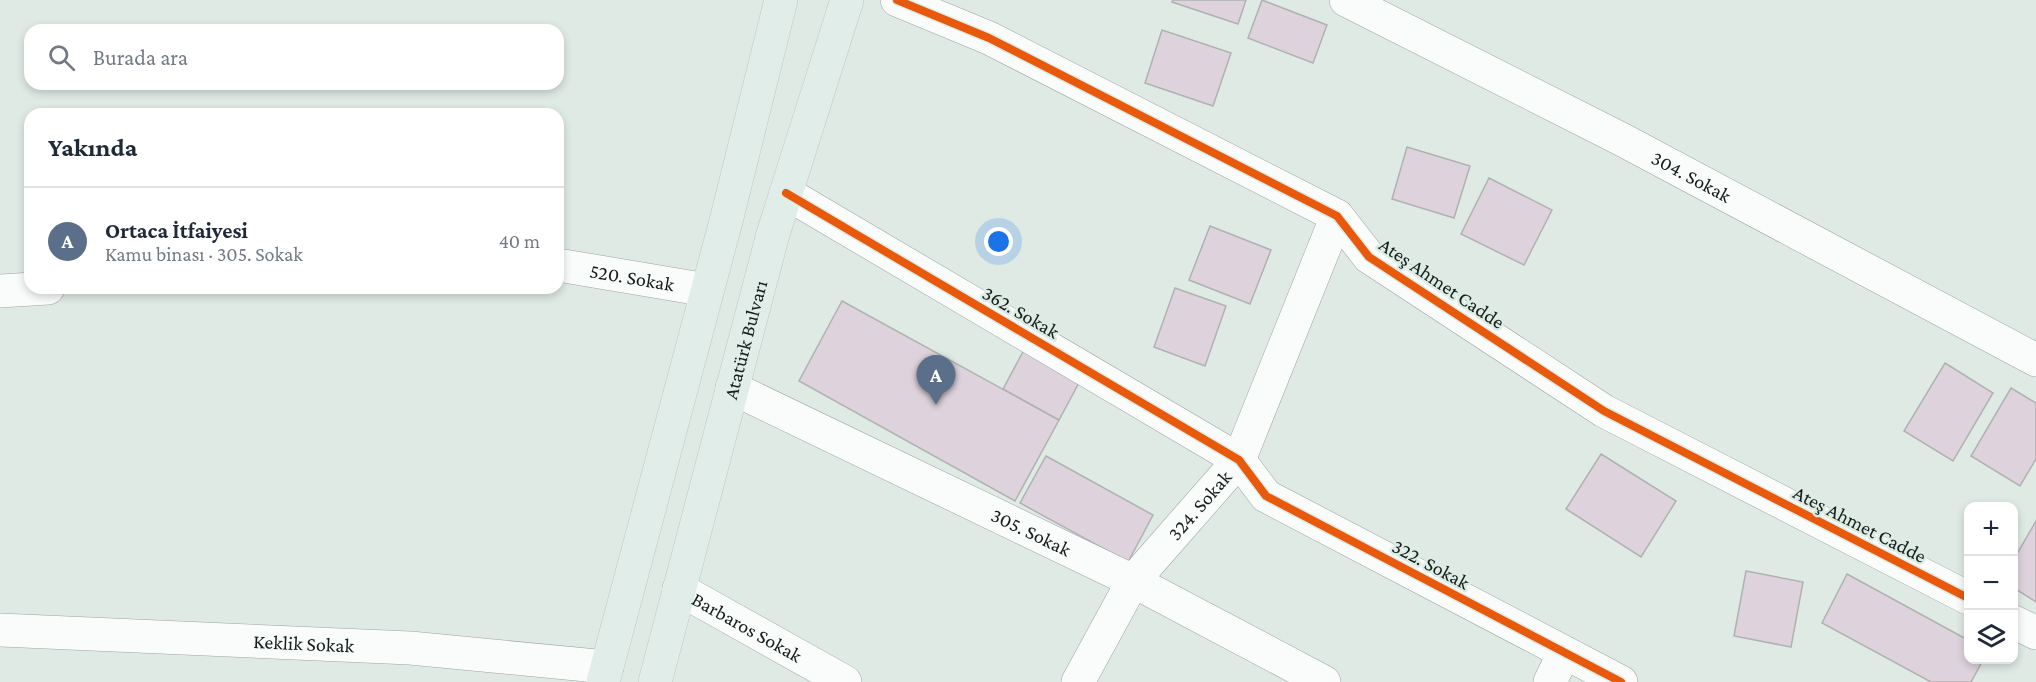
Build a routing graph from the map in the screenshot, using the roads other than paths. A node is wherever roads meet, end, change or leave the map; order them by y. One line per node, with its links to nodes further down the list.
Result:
1 (781, 0): 9 (main road)
2 (848, 0): 5 (main road, Atatürk Bulvarı)
3 (897, 0): 6 (street, Ateş Ahmet Cadde)
4 (1346, 0): 11 (street, 304. Sokak)
5 (786, 193): 12 (main road, Atatürk Bulvarı); 13 (street, 362. Sokak)
6 (1337, 216): 13 (street, 324. Sokak); 16 (street, Ateş Ahmet Cadde)
7 (564, 266): 9 (street, 520. Sokak)
8 (24, 290): 10 (street)
9 (707, 290): 21 (main road)
10 (0, 291)
11 (2036, 360)
12 (732, 388): 14 (street, 305. Sokak); 15 (main road, Atatürk Bulvarı)
13 (1239, 459): 14 (street, 324. Sokak); 20 (street, 322. Sokak)
14 (1133, 580): 24 (street, 324. Sokak); 25 (street, 305. Sokak)
15 (679, 589): 22 (main road, Atatürk Bulvarı); 23 (street, Barbaros Sokak)
16 (1964, 596)
17 (2018, 624): 19 (street)
18 (0, 630): 21 (street, Keklik Sokak)
19 (2036, 633)
20 (1564, 653): 26 (street); 27 (street, 322. Sokak)
21 (605, 675)
22 (655, 682)
23 (845, 682)
24 (1078, 682)
25 (1324, 682)
26 (1550, 682)
27 (1621, 682)

